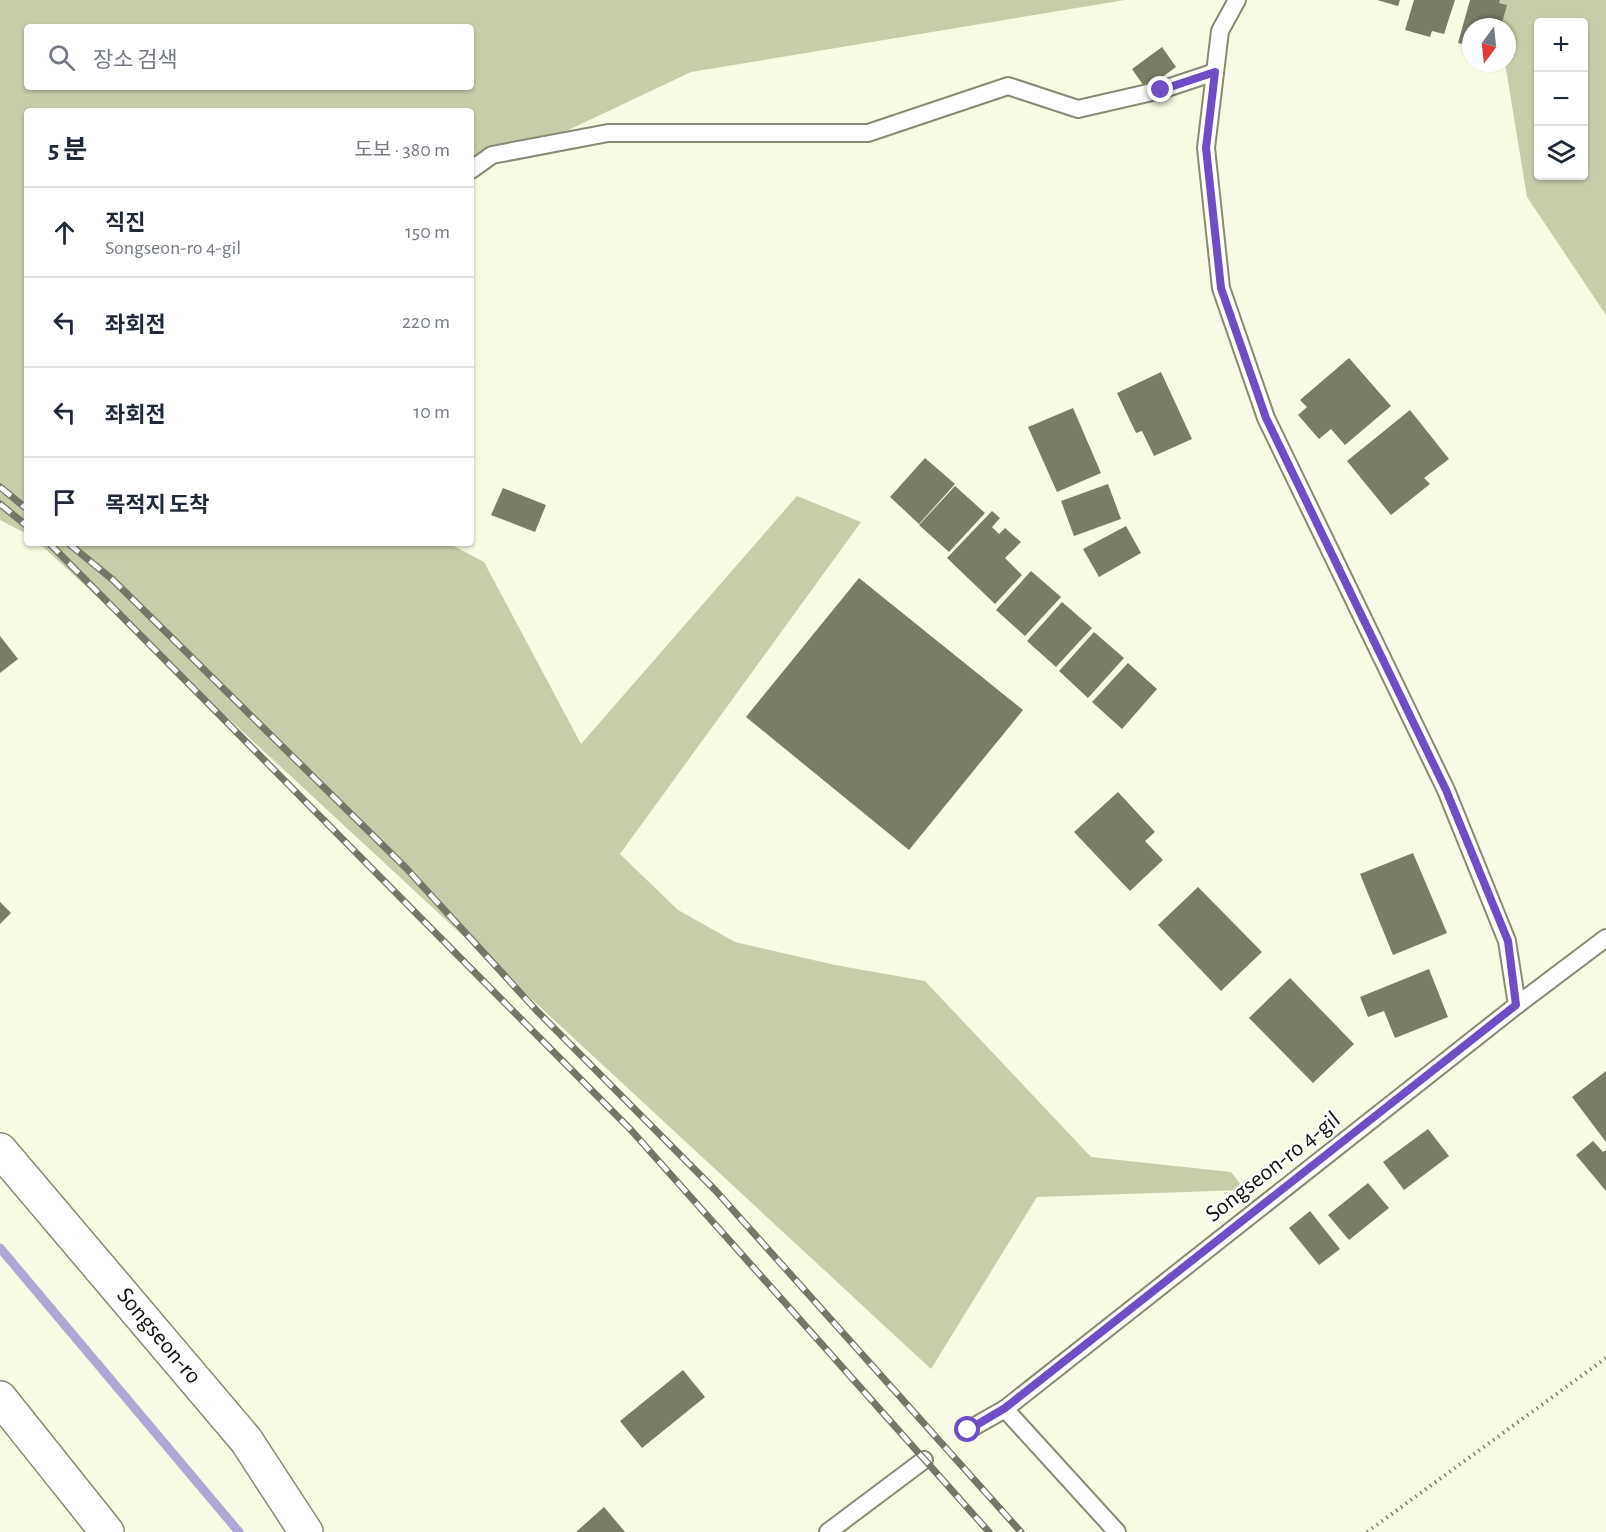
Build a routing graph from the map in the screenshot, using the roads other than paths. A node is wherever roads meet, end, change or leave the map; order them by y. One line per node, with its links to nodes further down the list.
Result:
1 (1238, 0): 2 (lane)
2 (1215, 72): 3 (lane); 5 (lane)
3 (474, 168)
4 (1606, 938): 5 (lane, Songseon-ro 4-gil)
5 (1516, 1005): 8 (lane, Songseon-ro 4-gil)
6 (0, 1150): 12 (street, Songseon-ro)
7 (0, 1398): 11 (street)
8 (1005, 1408): 9 (lane, Songseon-ro 4-gil); 14 (lane)
9 (968, 1430)
10 (924, 1460): 13 (lane)
11 (108, 1532)
12 (306, 1532)
13 (828, 1532)
14 (1117, 1532)

